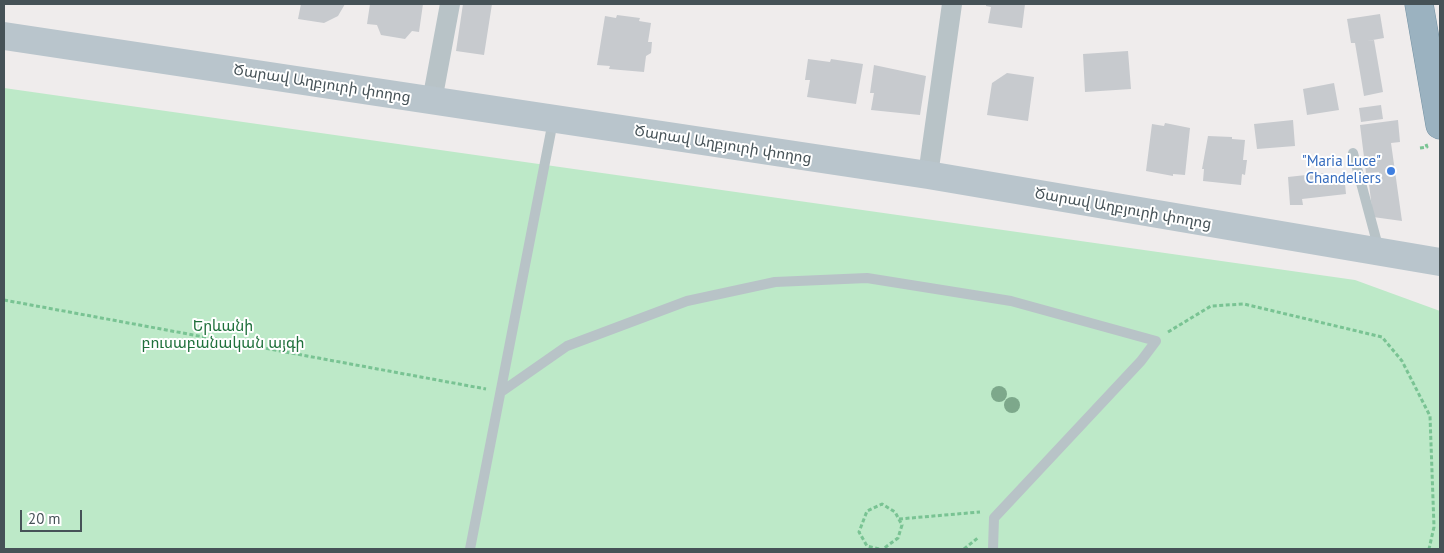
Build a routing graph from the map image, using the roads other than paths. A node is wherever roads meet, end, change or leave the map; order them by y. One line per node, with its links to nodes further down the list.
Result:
1 (450, 4): 5 (street)
2 (952, 4): 9 (street)
3 (1419, 4): 7 (highway)
4 (4, 36): 5 (main road, Ծարավ Աղբյուրի փողոց)
5 (432, 101): 6 (main road, Ծարավ Աղբյուրի փողոց)
6 (554, 119): 9 (main road, Ծարավ Աղբյուրի փողոց); 12 (lane)
7 (1434, 136)
8 (1353, 153): 10 (lane)
9 (928, 175): 10 (main road, Ծարավ Աղբյուրի փողոց)
10 (1380, 254): 11 (main road, Ծարավ Աղբյուրի փողոց)
11 (1440, 262)
12 (501, 392): 13 (lane); 14 (lane)
13 (470, 549)
14 (993, 549)

